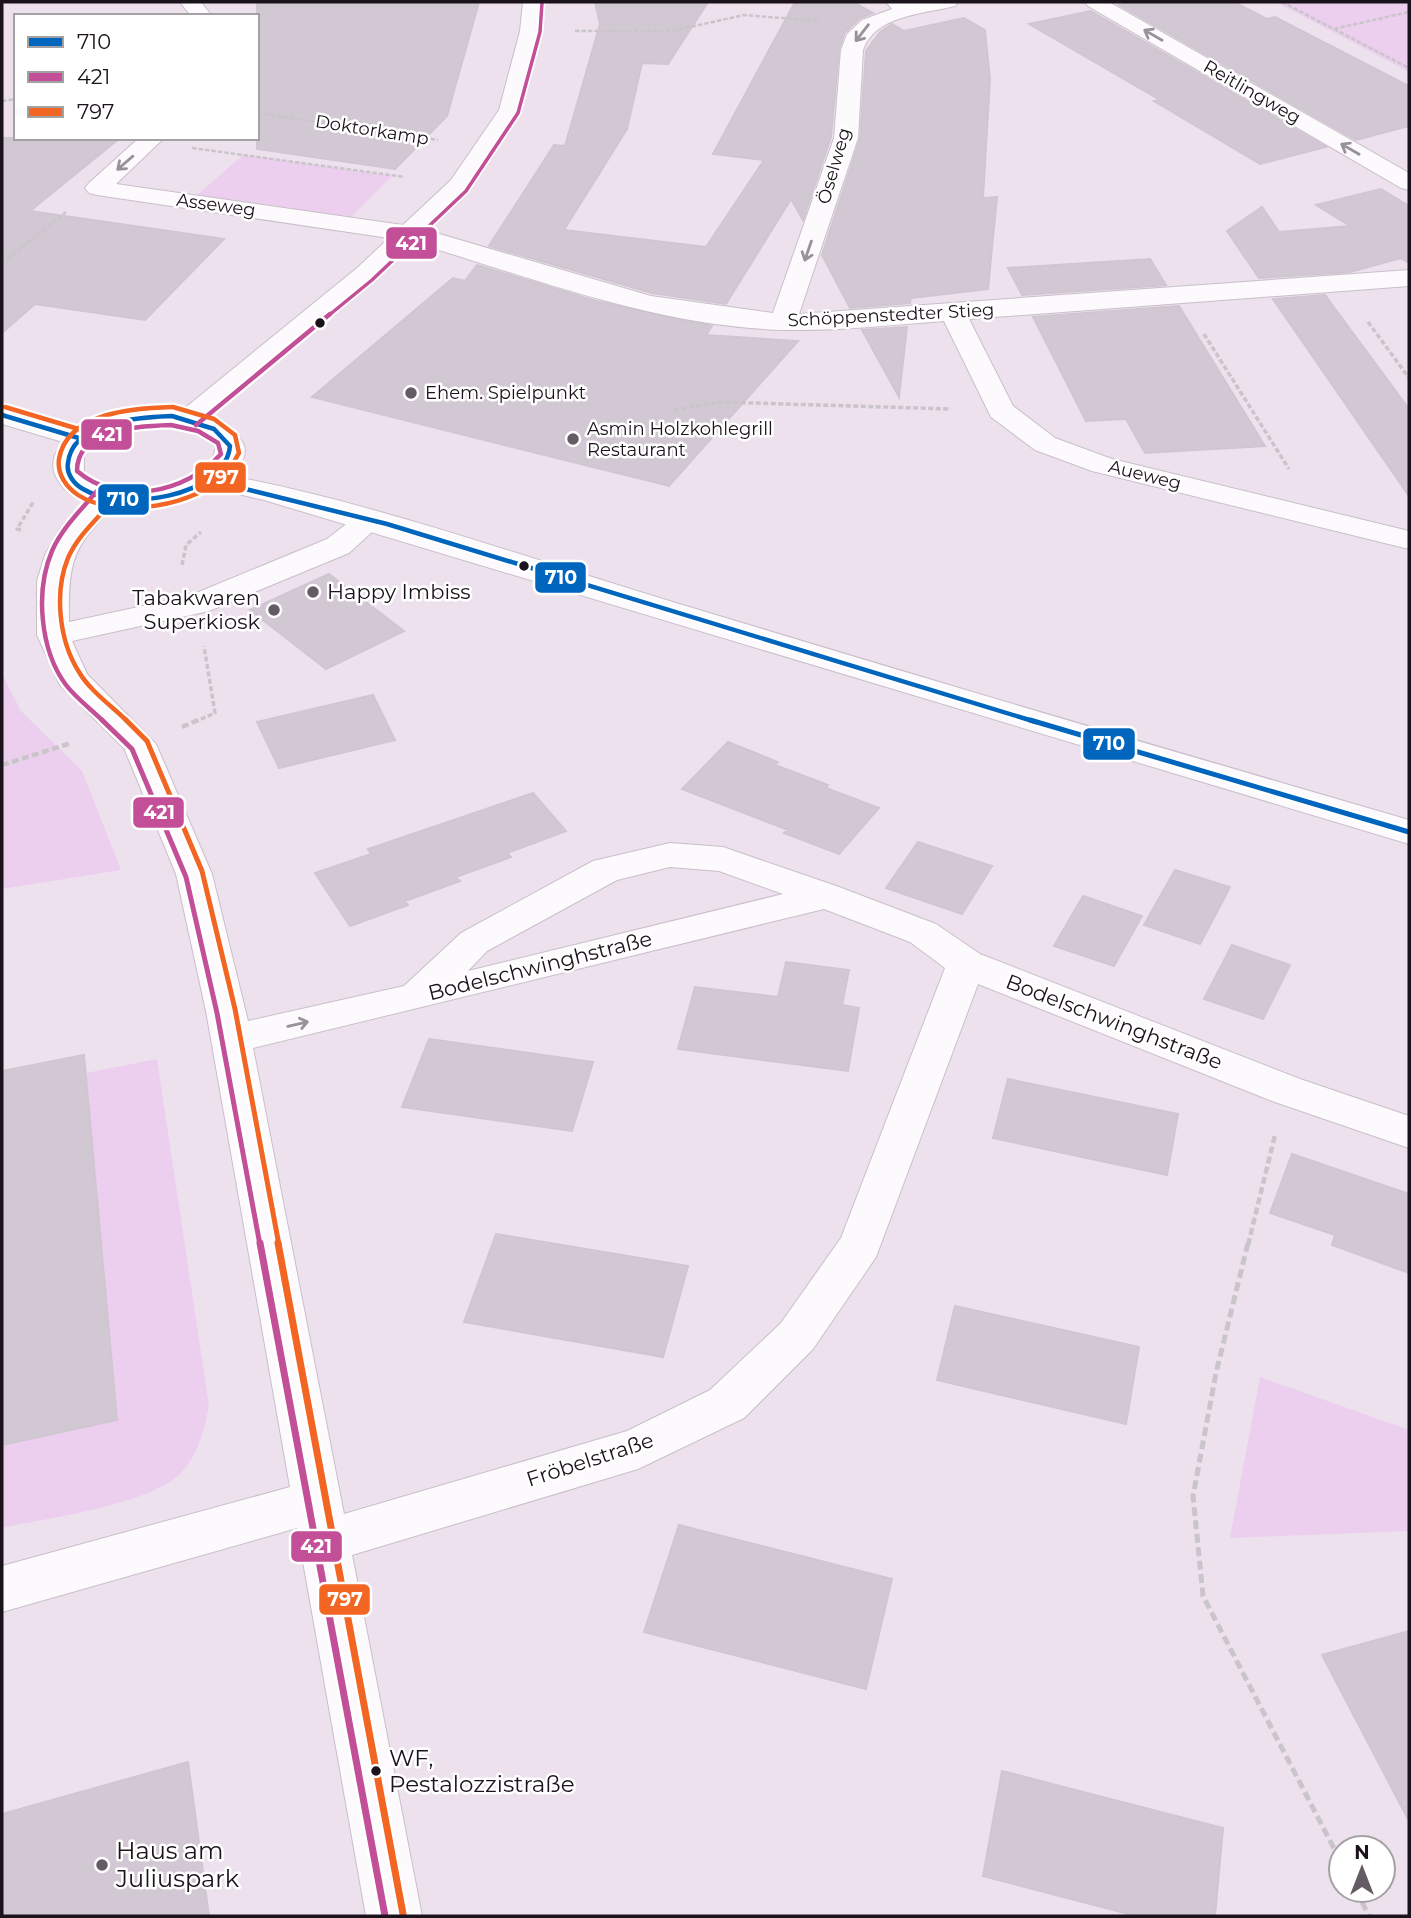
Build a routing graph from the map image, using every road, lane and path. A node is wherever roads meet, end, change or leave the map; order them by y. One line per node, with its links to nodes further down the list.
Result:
1 (533, 2): 9 (street)
2 (948, 2): 5 (street)
3 (1095, 2): 14 (street, Reitlingweg, one-way to 3)
4 (1282, 2): 8 (path)
5 (902, 6): 7 (street)
6 (1409, 12): 8 (path)
7 (869, 24): 9 (path); 23 (street, Öselweg, one-way to 23)
8 (1333, 29): 10 (path)
9 (531, 31): 13 (street)
10 (1409, 68)
11 (259, 113): 13 (path, Doktorkamp)
12 (151, 140): 15 (path); 16 (street, one-way to 16)
13 (487, 147): 15 (street)
14 (1409, 183)
15 (459, 185): 17 (street)
16 (97, 188): 17 (street, Asseweg); 18 (path)
17 (409, 233): 23 (street, Schöppenstedter Stieg); 28 (street)
18 (2, 263)
19 (1409, 278): 20 (street, Schöppenstedter Stieg)
20 (1341, 285): 21 (street, Schöppenstedter Stieg); 24 (path)
21 (1180, 295): 22 (street, Schöppenstedter Stieg); 32 (path)
22 (952, 311): 23 (street, Schöppenstedter Stieg); 26 (street, Aueweg)
23 (783, 322)
24 (1409, 378)
25 (674, 410): 26 (path)
26 (1001, 411): 32 (street, Aueweg)
27 (2, 415): 29 (street)
28 (190, 418): 29 (street); 30 (street)
29 (82, 439): 31 (street)
30 (209, 480): 31 (street); 33 (street)
31 (104, 497): 35 (street)
32 (1319, 517): 34 (street, Aueweg)
33 (369, 521): 35 (street); 38 (street)
34 (1409, 540)
35 (53, 635): 36 (street)
36 (123, 727): 37 (path); 42 (street)
37 (2, 765)
38 (1409, 832)
39 (826, 896): 40 (street, Bodelschwinghstraße); 41 (street, Bodelschwinghstraße); 41 (street, Bodelschwinghstraße)
40 (966, 964): 43 (street, Bodelschwinghstraße); 45 (street, Fröbelstraße)
41 (417, 997): 42 (street, Bodelschwinghstraße, one-way to 41)
42 (231, 1040): 45 (street)
43 (1286, 1090): 44 (street, Bodelschwinghstraße); 47 (path)
44 (1409, 1132)
45 (319, 1521): 46 (street, Fröbelstraße); 48 (street)
46 (2, 1589)
47 (1327, 1835)
48 (394, 1916)

